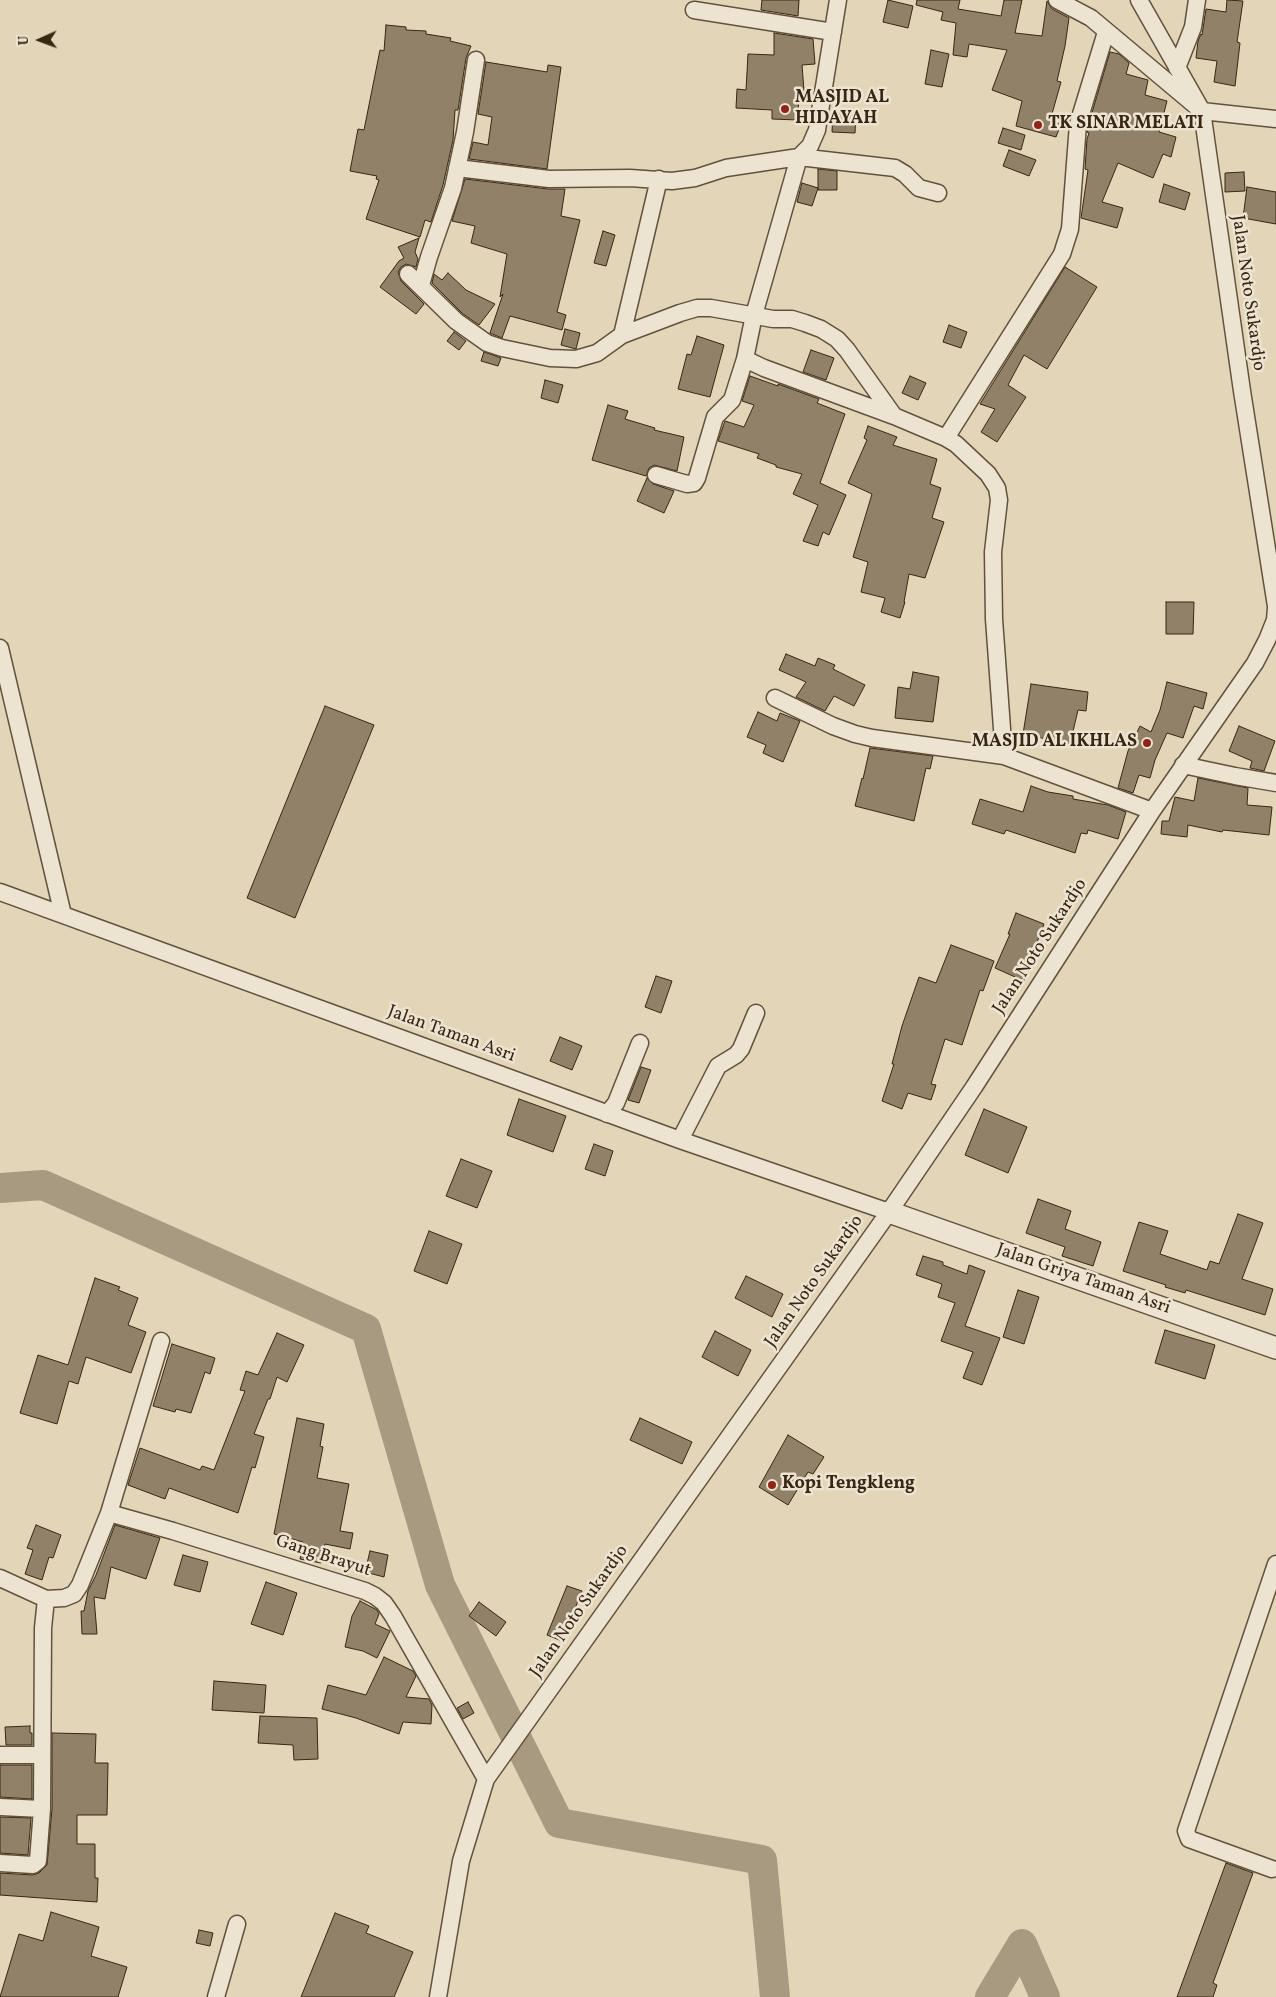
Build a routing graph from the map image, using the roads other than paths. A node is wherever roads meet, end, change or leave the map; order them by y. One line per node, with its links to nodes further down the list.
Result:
1 (838, 0): 6 (street)
2 (1057, 0): 7 (street)
3 (1138, 0): 9 (street, Jalan Noto Sukardjo)
4 (1197, 0): 9 (street)
5 (694, 10): 6 (street)
6 (833, 32): 12 (street)
7 (1106, 32): 10 (street); 22 (street)
8 (476, 60): 13 (street)
9 (1177, 68): 10 (street, Jalan Noto Sukardjo)
10 (1202, 111): 11 (street); 24 (street, Jalan Noto Sukardjo)
11 (1276, 118)
12 (799, 157): 14 (street); 15 (street); 18 (street)
13 (457, 168): 14 (street); 17 (street)
14 (659, 179): 19 (street)
15 (938, 194)
16 (408, 274): 17 (street)
17 (421, 285): 19 (street)
18 (754, 315): 19 (street); 20 (street); 21 (street)
19 (622, 334)
20 (745, 359): 21 (street); 23 (street)
21 (894, 416): 22 (street)
22 (946, 438): 27 (street)
23 (656, 475)
24 (1276, 607): 28 (street, Jalan Noto Sukardjo)
25 (0, 648): 32 (street)
26 (775, 698): 27 (street)
27 (1004, 756): 30 (street)
28 (1183, 765): 29 (street); 30 (street, Jalan Noto Sukardjo)
29 (1276, 783)
30 (1152, 811): 37 (street, Jalan Noto Sukardjo)
31 (0, 892): 32 (street, Jalan Taman Asri)
32 (62, 915): 35 (street, Jalan Taman Asri)
33 (756, 1013): 36 (street)
34 (640, 1044): 35 (street)
35 (607, 1114): 36 (street, Jalan Taman Asri)
36 (680, 1140): 37 (street, Jalan Taman Asri)
37 (889, 1212): 39 (street, Jalan Griya Taman Asri); 46 (street, Jalan Noto Sukardjo)
38 (161, 1341): 40 (street)
39 (1276, 1348)
40 (109, 1513): 43 (street); 46 (street, Gang Brayut)
41 (1276, 1564): 50 (street)
42 (0, 1578): 43 (street)
43 (46, 1599): 45 (street)
44 (0, 1755): 45 (street)
45 (42, 1755): 48 (street)
46 (486, 1779): 53 (street, Jalan Noto Sukardjo)
47 (0, 1807): 48 (street)
48 (42, 1809): 49 (street)
49 (0, 1863)
50 (1272, 1869)
51 (237, 1924): 52 (street)
52 (216, 1997)
53 (438, 1997)

